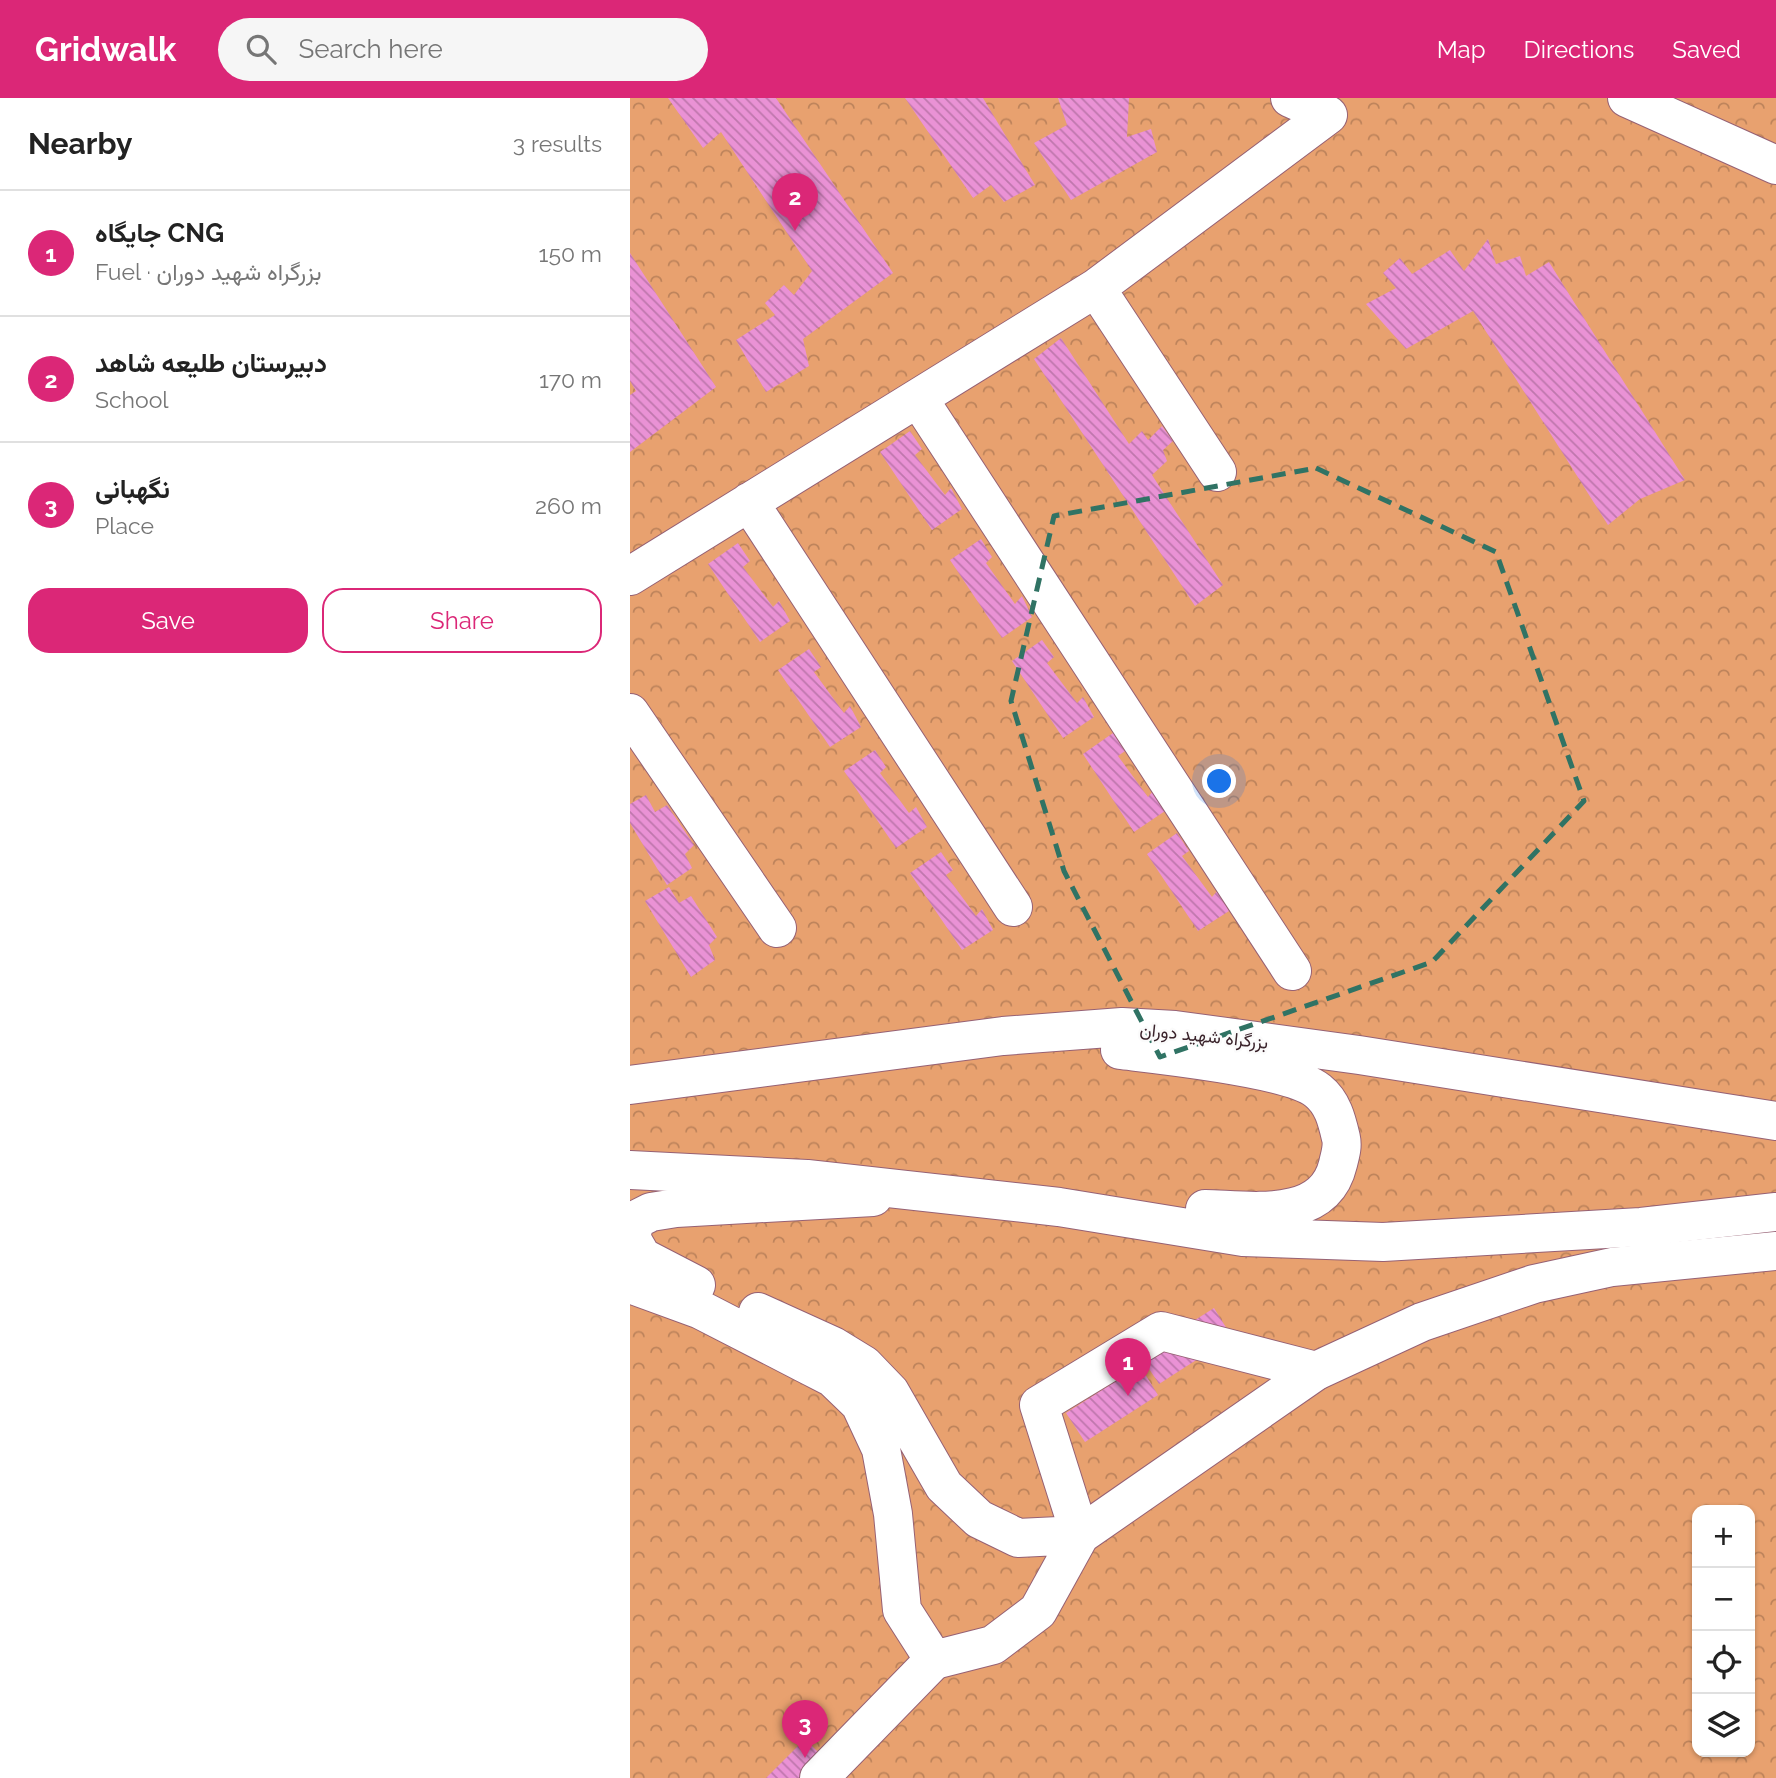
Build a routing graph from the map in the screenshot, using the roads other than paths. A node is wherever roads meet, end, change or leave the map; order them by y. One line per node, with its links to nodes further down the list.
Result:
1 (1290, 98): 4 (main road)
2 (1627, 98): 3 (main road)
3 (1776, 165)
4 (1096, 288): 5 (main road); 6 (main road)
5 (918, 398): 7 (main road); 12 (main road)
6 (1217, 472)
7 (749, 502): 8 (main road); 10 (main road)
8 (630, 576)
9 (630, 713): 11 (main road)
10 (1013, 907)
11 (777, 928)
12 (1292, 971)
13 (1003, 1036): 14 (main road, بزرگراه شهید دوران); 15 (main road, بزرگراه شهید دوران); 18 (main road)
14 (630, 1084)
15 (1776, 1121)
16 (630, 1170): 17 (main road)
17 (936, 1194): 18 (main road); 20 (main road)
18 (1059, 1207): 19 (main road)
19 (1776, 1212)
20 (632, 1221): 25 (main road)
21 (1776, 1251): 22 (main road); 24 (main road)
22 (1683, 1254)
23 (630, 1284): 26 (main road)
24 (1316, 1371): 25 (main road); 25 (main road)
25 (1080, 1535): 26 (main road)
26 (934, 1660): 27 (main road)
27 (819, 1778)

